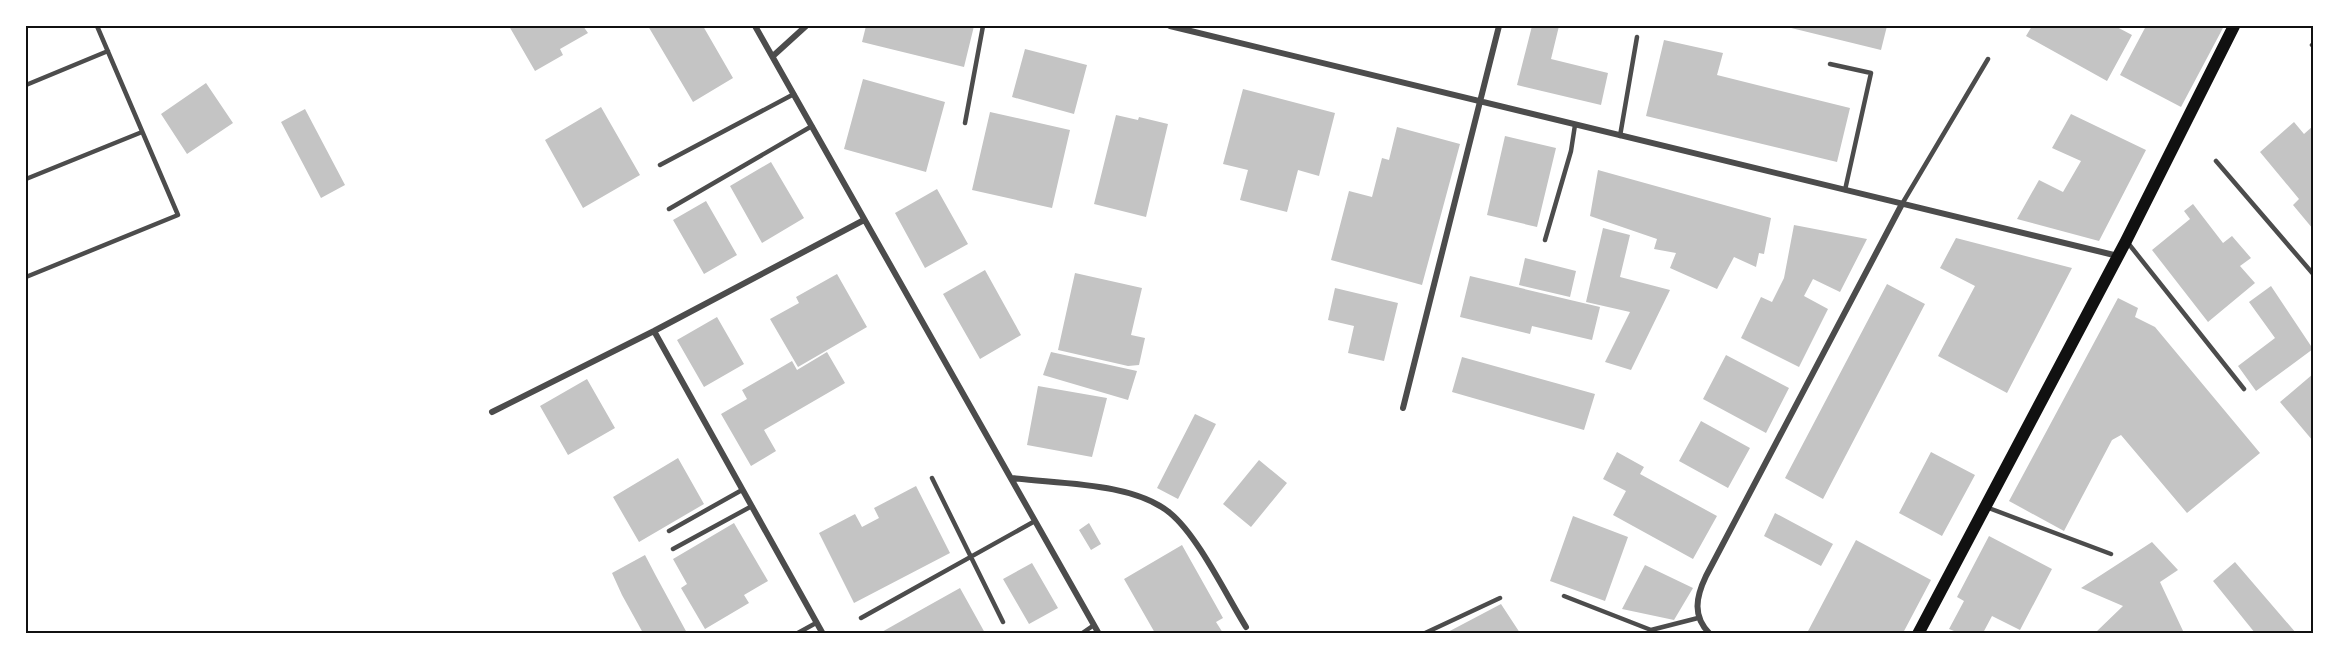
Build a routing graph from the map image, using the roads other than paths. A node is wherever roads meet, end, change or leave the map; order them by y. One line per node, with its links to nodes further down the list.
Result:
1 (97, 26): 9 (lane)
2 (755, 26): 10 (street)
3 (806, 26): 10 (street)
4 (983, 26): 16 (lane)
5 (1170, 26): 15 (street)
6 (1499, 26): 15 (street)
7 (2234, 26): 29 (main road)
8 (1637, 37): 20 (lane)
9 (108, 51): 13 (lane); 19 (lane)
10 (773, 57): 14 (street)
11 (1988, 59): 25 (lane)
12 (1830, 63): 24 (lane)
13 (26, 85)
14 (794, 94): 18 (street); 22 (lane)
15 (1480, 102): 17 (street); 35 (street)
16 (966, 123)
17 (1575, 125): 20 (street); 28 (lane)
18 (812, 126): 26 (lane); 27 (street)
19 (142, 132): 23 (lane); 32 (lane)
20 (1620, 136): 24 (street)
21 (2216, 161): 31 (lane)
22 (660, 165)
23 (26, 179)
24 (1845, 190): 25 (street)
25 (1902, 204): 30 (street); 50 (street)
26 (669, 209)
27 (864, 220): 33 (street); 38 (street)
28 (1545, 240)
29 (2126, 241): 30 (main road); 34 (lane)
30 (2118, 256): 41 (main road)
31 (2313, 275)
32 (26, 277)
33 (654, 331): 36 (street); 39 (street)
34 (2244, 389)
35 (1403, 408)
36 (492, 412)
37 (932, 478): 46 (lane)
38 (1011, 478): 42 (street); 54 (street)
39 (742, 490): 40 (street); 43 (lane)
40 (752, 506): 44 (lane); 52 (street)
41 (1986, 507): 45 (lane); 61 (main road)
42 (1035, 520): 46 (lane); 53 (street)
43 (669, 531)
44 (673, 549)
45 (2111, 554)
46 (971, 556): 49 (lane); 51 (lane)
47 (1564, 596): 50 (lane)
48 (1500, 598): 59 (lane)
49 (861, 618)
50 (1698, 618): 60 (street)
51 (1003, 622)
52 (816, 623): 55 (lane); 56 (street)
53 (1094, 625): 57 (lane); 58 (street)
54 (1245, 627)
55 (796, 633)
56 (823, 633)
57 (1081, 633)
58 (1099, 633)
59 (1423, 633)
60 (1710, 633)
61 (1919, 633)

